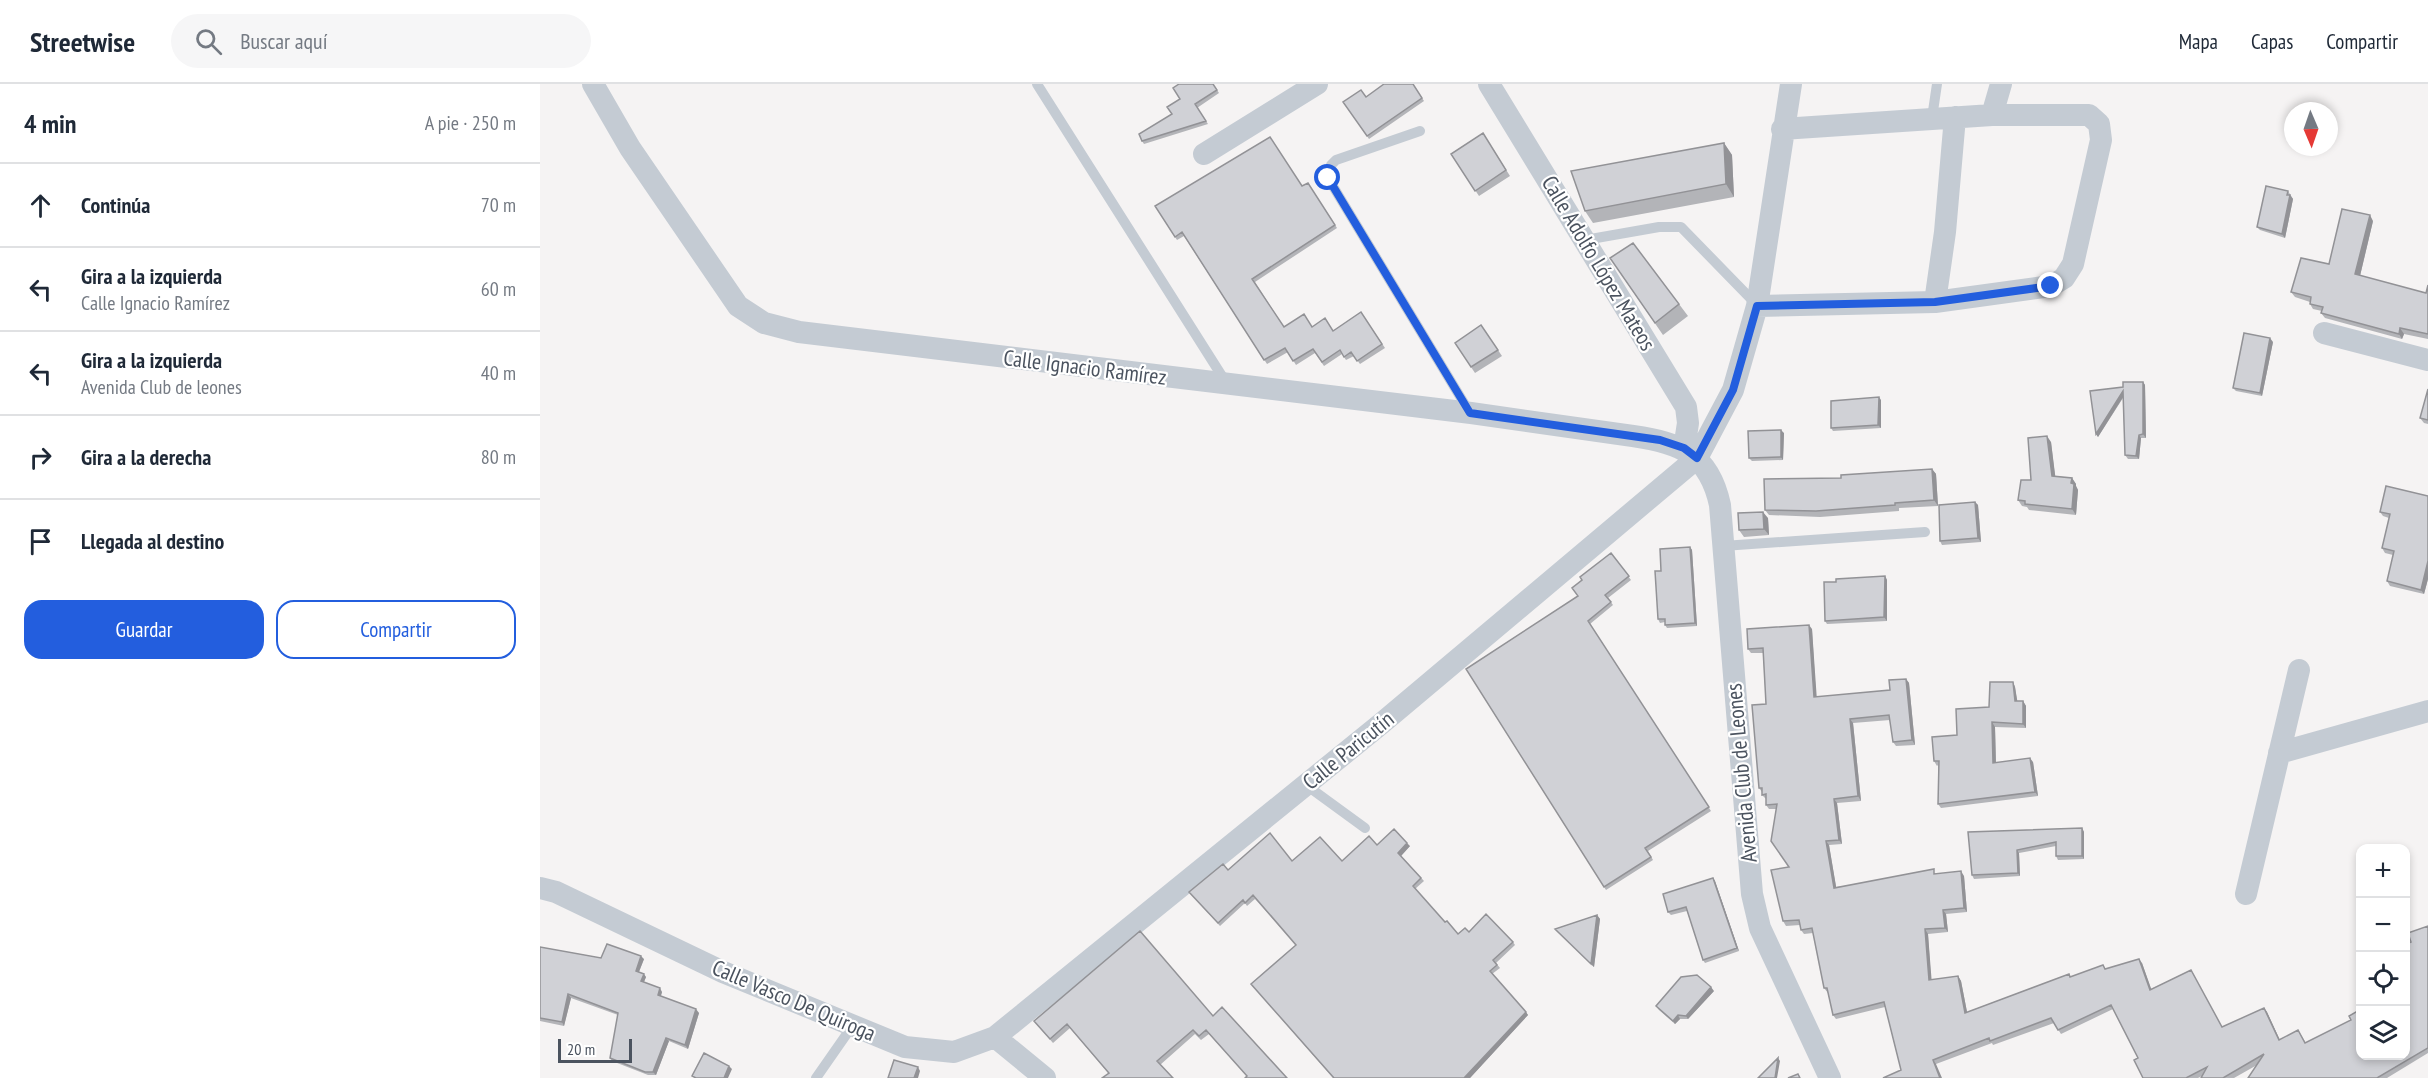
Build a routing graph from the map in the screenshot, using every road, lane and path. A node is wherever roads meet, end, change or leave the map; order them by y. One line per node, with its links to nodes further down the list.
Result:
1 (593, 84): 19 (street, Calle Ignacio Ramírez)
2 (1037, 84): 19 (lane)
3 (1317, 84): 13 (street)
4 (1489, 84): 14 (street, Calle Adolfo López Mateos)
5 (1791, 84): 11 (street)
6 (1938, 84): 10 (lane)
7 (2001, 84): 8 (street)
8 (1992, 115): 9 (street); 15 (street)
9 (1955, 117): 10 (street); 15 (street)
10 (1932, 118): 11 (street)
11 (1782, 129): 16 (street)
12 (1420, 131): 20 (lane)
13 (1204, 154)
14 (1585, 240): 16 (lane); 21 (street, Calle Adolfo López Mateos)
15 (1935, 302): 16 (street)
16 (1757, 306): 21 (street)
17 (2324, 333): 18 (street)
18 (2428, 360)
19 (1227, 384): 20 (street, Calle Ignacio Ramírez)
20 (1470, 413): 21 (street, Calle Ignacio Ramírez)
21 (1690, 453): 23 (street, Avenida Club de Leones); 27 (street, Calle Paricutín)
22 (1925, 532): 23 (lane)
23 (1723, 546): 35 (street, Avenida Club de Leones)
24 (2299, 670): 26 (street)
25 (2428, 711): 26 (street)
26 (2279, 753): 30 (street)
27 (1305, 784): 28 (lane); 32 (street, Calle Paricutín)
28 (1365, 828)
29 (540, 888): 31 (street, Calle Vasco De Quiroga)
30 (2246, 894)
31 (853, 1025): 32 (street, Calle Vasco De Quiroga); 33 (lane)
32 (995, 1037): 34 (street)
33 (816, 1078)
34 (1045, 1078)
35 (1830, 1078)

